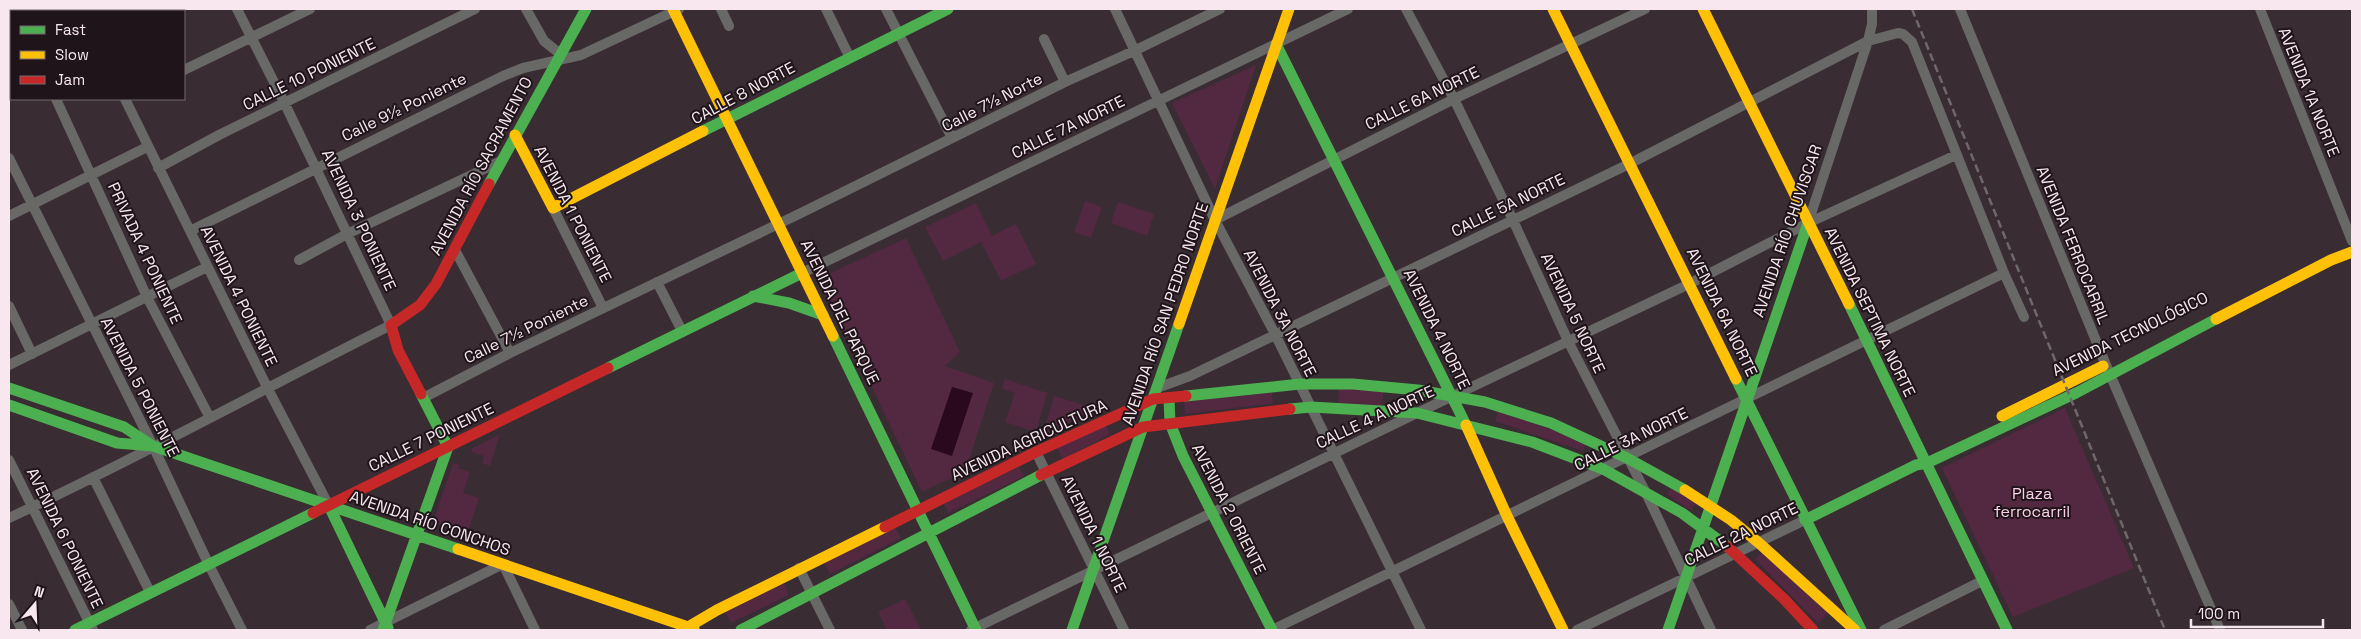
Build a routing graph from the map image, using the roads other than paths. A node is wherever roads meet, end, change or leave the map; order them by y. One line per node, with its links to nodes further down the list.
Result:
1 (237, 9): 24 (street, AVENIDA 3 PONIENTE)
2 (310, 9): 24 (street)
3 (475, 9): 38 (street, CALLE 10 PONIENTE)
4 (526, 9): 31 (street)
5 (586, 9): 31 (main road, AVENIDA RÍO SACRAMENTO)
6 (675, 9): 31 (street, Calle 9½ Poniente); 40 (main road, AVENIDA DEL PARQUE)
7 (721, 9): 22 (street)
8 (826, 9): 30 (street)
9 (886, 9): 23 (street)
10 (948, 9): 23 (main road, CALLE 8 NORTE)
11 (1115, 9): 29 (street, AVENIDA 3A NORTE)
12 (1220, 9): 29 (street, Calle 7½ Norte)
13 (1288, 9): 27 (main road, AVENIDA RÍO SAN PEDRO NORTE)
14 (1348, 9): 27 (street, CALLE 7A NORTE)
15 (1406, 9): 35 (street, AVENIDA 5 NORTE)
16 (1553, 9): 28 (main road, AVENIDA 6A NORTE)
17 (1645, 9): 28 (street, CALLE 6A NORTE)
18 (1703, 9): 39 (main road, AVENIDA SEPTIMA NORTE)
19 (1872, 9): 26 (street)
20 (1960, 9): 87 (street, AVENIDA FERROCARRIL)
21 (2260, 9): 61 (street, AVENIDA 1A NORTE)
22 (729, 26)
23 (898, 32): 30 (main road, CALLE 8 NORTE); 42 (street)
24 (251, 38): 32 (street); 38 (street, AVENIDA 3 PONIENTE)
25 (1044, 39): 33 (street)
26 (1868, 42): 39 (street, CALLE 5A NORTE); 44 (street, CALLE 5A NORTE); 57 (street, AVENIDA RÍO CHUVISCAR)
27 (1276, 44): 34 (street, CALLE 7A NORTE); 45 (main road, AVENIDA 4 NORTE); 56 (main road, AVENIDA RÍO SAN PEDRO NORTE)
28 (1571, 44): 35 (street, CALLE 6A NORTE); 48 (main road, AVENIDA 6A NORTE)
29 (1136, 50): 33 (street, Calle 7½ Norte); 34 (street, AVENIDA 3A NORTE)
30 (849, 56): 40 (main road, CALLE 8 NORTE)
31 (557, 57): 41 (main road, AVENIDA RÍO SACRAMENTO); 49 (street, Calle 9½ Poniente)
32 (185, 70)
33 (1065, 82): 42 (street, Calle 7½ Norte)
34 (1160, 99): 56 (street, AVENIDA 3A NORTE); 67 (street, CALLE 7A NORTE)
35 (1454, 99): 45 (street, CALLE 6A NORTE); 55 (street, AVENIDA 5 NORTE)
36 (56, 100): 51 (street, PRIVADA 4 PONIENTE)
37 (125, 100): 43 (street, AVENIDA 4 PONIENTE)
38 (284, 102): 49 (street, AVENIDA 3 PONIENTE); 50 (street, CALLE 10 PONIENTE)
39 (1748, 102): 48 (street, CALLE 5A NORTE); 57 (main road, AVENIDA SEPTIMA NORTE)
40 (728, 120): 53 (main road, CALLE 8 NORTE); 58 (main road, AVENIDA DEL PARQUE)
41 (515, 135): 47 (main road, AVENIDA RÍO SACRAMENTO); 53 (main road, AVENIDA 1 PONIENTE)
42 (952, 138): 58 (street, Calle 7½ Norte)
43 (147, 147): 50 (street, AVENIDA 4 PONIENTE); 51 (street)
44 (1956, 156): 57 (street, CALLE 4 A NORTE); 68 (street, CALLE 5A NORTE)
45 (1335, 157): 56 (street, CALLE 6A NORTE); 69 (main road, AVENIDA 4 NORTE)
46 (9, 158): 52 (street, AVENIDA 5 PONIENTE)
47 (502, 160): 60 (street); 63 (main road, AVENIDA RÍO SACRAMENTO)
48 (1631, 163): 55 (street, CALLE 5A NORTE); 71 (main road, AVENIDA 6A NORTE)
49 (316, 167): 59 (street, Calle 9½ Poniente); 60 (street, AVENIDA 3 PONIENTE)
50 (158, 168): 59 (street, AVENIDA 4 PONIENTE)
51 (93, 174): 52 (street); 73 (street, PRIVADA 4 PONIENTE)
52 (32, 204): 54 (street); 78 (street, AVENIDA 5 PONIENTE)
53 (553, 208): 75 (street, AVENIDA 1 PONIENTE)
54 (9, 216)
55 (1512, 218): 69 (street, CALLE 5A NORTE); 83 (street, AVENIDA 5 NORTE)
56 (1215, 220): 81 (street, AVENIDA 3A NORTE); 91 (main road, AVENIDA RÍO SAN PEDRO NORTE)
57 (1808, 223): 71 (street, CALLE 4 A NORTE); 82 (main road, AVENIDA SEPTIMA NORTE); 95 (main road, AVENIDA RÍO CHUVISCAR)
58 (779, 224): 67 (main road, AVENIDA DEL PARQUE); 70 (street, Calle 7½ Poniente)
59 (190, 231): 66 (street, AVENIDA 4 PONIENTE)
60 (347, 234): 65 (street); 79 (street, AVENIDA 3 PONIENTE)
61 (2352, 241)
62 (2352, 245): 87 (main road, AVENIDA TECNOLÓGICO)
63 (455, 250): 79 (main road, AVENIDA RÍO SACRAMENTO); 84 (street)
64 (2352, 252): 87 (main road, AVENIDA TECNOLÓGICO)
65 (299, 260)
66 (208, 267): 73 (street); 89 (street, AVENIDA 4 PONIENTE)
67 (802, 273): 72 (main road, CALLE 7 PONIENTE); 76 (main road, AVENIDA DEL PARQUE)
68 (2004, 273): 77 (street, CALLE 5A NORTE); 82 (street, CALLE 3A NORTE)
69 (1394, 279): 81 (street, CALLE 5A NORTE); 92 (main road, AVENIDA 4 NORTE)
70 (657, 282): 75 (street, Calle 7½ Poniente); 80 (street)
71 (1689, 284): 83 (street, CALLE 4 A NORTE); 95 (main road, AVENIDA 6A NORTE)
72 (753, 296): 76 (main road); 80 (main road, CALLE 7 PONIENTE)
73 (147, 297): 78 (street); 99 (street, PRIVADA 4 PONIENTE)
74 (9, 306): 85 (street)
75 (603, 308): 84 (street, Calle 7½ Poniente)
76 (823, 315): 117 (main road, AVENIDA DEL PARQUE)
77 (2024, 317)
78 (92, 324): 85 (street); 103 (street, AVENIDA 5 PONIENTE)
79 (391, 325): 89 (street); 93 (main road, AVENIDA 3 PONIENTE)
80 (682, 331): 104 (main road, CALLE 7 PONIENTE)
81 (1275, 334): 88 (street, AVENIDA 3A NORTE); 91 (street, CALLE 5A NORTE)
82 (1867, 340): 95 (street, CALLE 3A NORTE); 109 (main road, AVENIDA SEPTIMA NORTE)
83 (1568, 341): 92 (street, CALLE 4 A NORTE); 107 (street, AVENIDA 5 NORTE)
84 (510, 353): 93 (street, Calle 7½ Poniente)
85 (32, 354): 86 (street)
86 (9, 365)
87 (2108, 370): 109 (main road, AVENIDA TECNOLÓGICO); 161 (street, AVENIDA FERROCARRIL)
88 (1300, 384): 92 (main road, AVENIDA AGRICULTURA); 94 (main road, AVENIDA AGRICULTURA); 97 (street, AVENIDA 3A NORTE)
89 (267, 387): 99 (street); 114 (street, AVENIDA 4 PONIENTE)
90 (9, 388): 103 (main road, AVENIDA RÍO CONCHOS)
91 (1155, 393): 94 (main road, AVENIDA AGRICULTURA); 102 (main road, AVENIDA RÍO SAN PEDRO NORTE); 105 (main road, AVENIDA AGRICULTURA)
92 (1453, 397): 98 (street, CALLE 4 A NORTE); 101 (main road, AVENIDA 4 NORTE); 107 (main road, AVENIDA AGRICULTURA)
93 (423, 398): 104 (main road, AVENIDA 3 PONIENTE)
94 (1169, 398): 100 (main road, AVENIDA 2 ORIENTE)
95 (1747, 400): 107 (street, CALLE 3A NORTE); 115 (main road, AVENIDA RÍO CHUVISCAR); 121 (main road, AVENIDA 6A NORTE)
96 (9, 405): 103 (main road, AVENIDA RÍO CONCHOS)
97 (1312, 407): 98 (main road); 100 (main road); 106 (street, AVENIDA 3A NORTE)
98 (1417, 413): 101 (main road); 106 (street, CALLE 4 A NORTE)
99 (210, 418): 103 (street)
100 (1170, 423): 102 (main road); 118 (main road, AVENIDA 2 ORIENTE)
101 (1464, 423): 110 (main road); 119 (main road, AVENIDA 4 NORTE)
102 (1143, 427): 111 (main road); 130 (main road, AVENIDA RÍO SAN PEDRO NORTE)
103 (153, 446): 112 (street); 114 (main road, AVENIDA RÍO CONCHOS); 127 (street, AVENIDA 5 PONIENTE)
104 (448, 447): 114 (main road, CALLE 7 PONIENTE); 124 (main road)
105 (1036, 452): 111 (street, AVENIDA 1 NORTE); 117 (main road, AVENIDA AGRICULTURA)
106 (1334, 453): 118 (street, CALLE 4 A NORTE); 131 (street, AVENIDA 3A NORTE)
107 (1627, 458): 110 (street, CALLE 3A NORTE); 113 (street, AVENIDA 5 NORTE); 115 (main road, AVENIDA AGRICULTURA)
108 (9, 460): 116 (street, AVENIDA 6 PONIENTE)
109 (1923, 461): 121 (main road, CALLE 2A NORTE); 133 (main road, AVENIDA SEPTIMA NORTE)
110 (1603, 470): 113 (main road); 119 (street, CALLE 3A NORTE)
111 (1047, 472): 123 (main road); 130 (street, AVENIDA 1 NORTE)
112 (93, 476): 116 (street); 134 (street)
113 (1646, 493): 122 (main road); 132 (street, AVENIDA 5 NORTE)
114 (328, 506): 124 (main road, AVENIDA RÍO CONCHOS); 127 (main road, CALLE 7 PONIENTE); 138 (main road)
115 (1711, 506): 122 (main road, AVENIDA RÍO CHUVISCAR); 125 (main road, AVENIDA AGRICULTURA)
116 (32, 507): 120 (street); 137 (street, AVENIDA 6 PONIENTE)
117 (919, 511): 123 (main road, AVENIDA DEL PARQUE); 129 (main road, AVENIDA AGRICULTURA)
118 (1212, 512): 130 (street, CALLE 4 A NORTE); 150 (main road, AVENIDA 2 ORIENTE)
119 (1507, 516): 131 (street, CALLE 3A NORTE); 152 (main road, AVENIDA 4 NORTE)
120 (9, 518)
121 (1805, 520): 125 (street, CALLE 2A NORTE); 158 (main road, AVENIDA 6A NORTE)
122 (1703, 528): 126 (main road); 132 (main road, AVENIDA RÍO CHUVISCAR)
123 (930, 532): 135 (main road); 147 (main road, AVENIDA DEL PARQUE)
124 (417, 536): 128 (main road, AVENIDA RÍO CONCHOS); 138 (main road)
125 (1759, 543): 126 (street, CALLE 2A NORTE); 157 (main road, AVENIDA AGRICULTURA)
126 (1737, 553): 132 (street, CALLE 2A NORTE); 156 (main road)
127 (208, 564): 134 (main road, CALLE 7 PONIENTE); 141 (street, AVENIDA 5 PONIENTE)
128 (503, 564): 138 (street); 143 (street); 144 (main road, AVENIDA RÍO CONCHOS)
129 (800, 568): 135 (street); 144 (main road, AVENIDA AGRICULTURA)
130 (1094, 569): 147 (street, CALLE 4 A NORTE); 148 (main road, AVENIDA RÍO SAN PEDRO NORTE); 149 (street, AVENIDA 1 NORTE)
131 (1392, 572): 150 (street, CALLE 3A NORTE); 151 (street, AVENIDA 3A NORTE)
132 (1686, 579): 153 (street, CALLE 2A NORTE); 154 (main road, AVENIDA RÍO CHUVISCAR); 155 (street, AVENIDA 5 NORTE)
133 (1982, 581): 159 (street); 160 (main road, AVENIDA SEPTIMA NORTE)
134 (150, 592): 137 (main road, CALLE 7 PONIENTE)
135 (811, 592): 145 (main road); 146 (street)
136 (9, 604): 139 (street)
137 (92, 626): 140 (main road, CALLE 7 PONIENTE)
138 (386, 628): 142 (street)
139 (22, 630)
140 (75, 630)
141 (242, 630)
142 (370, 630)
143 (535, 630)
144 (686, 630)
145 (741, 630)
146 (830, 630)
147 (974, 630)
148 (1072, 630)
149 (1124, 630)
150 (1272, 630)
151 (1421, 630)
152 (1563, 630)
153 (1577, 630)
154 (1668, 630)
155 (1711, 630)
156 (1813, 630)
157 (1855, 630)
158 (1860, 630)
159 (1884, 630)
160 (2007, 630)
161 (2220, 630)

